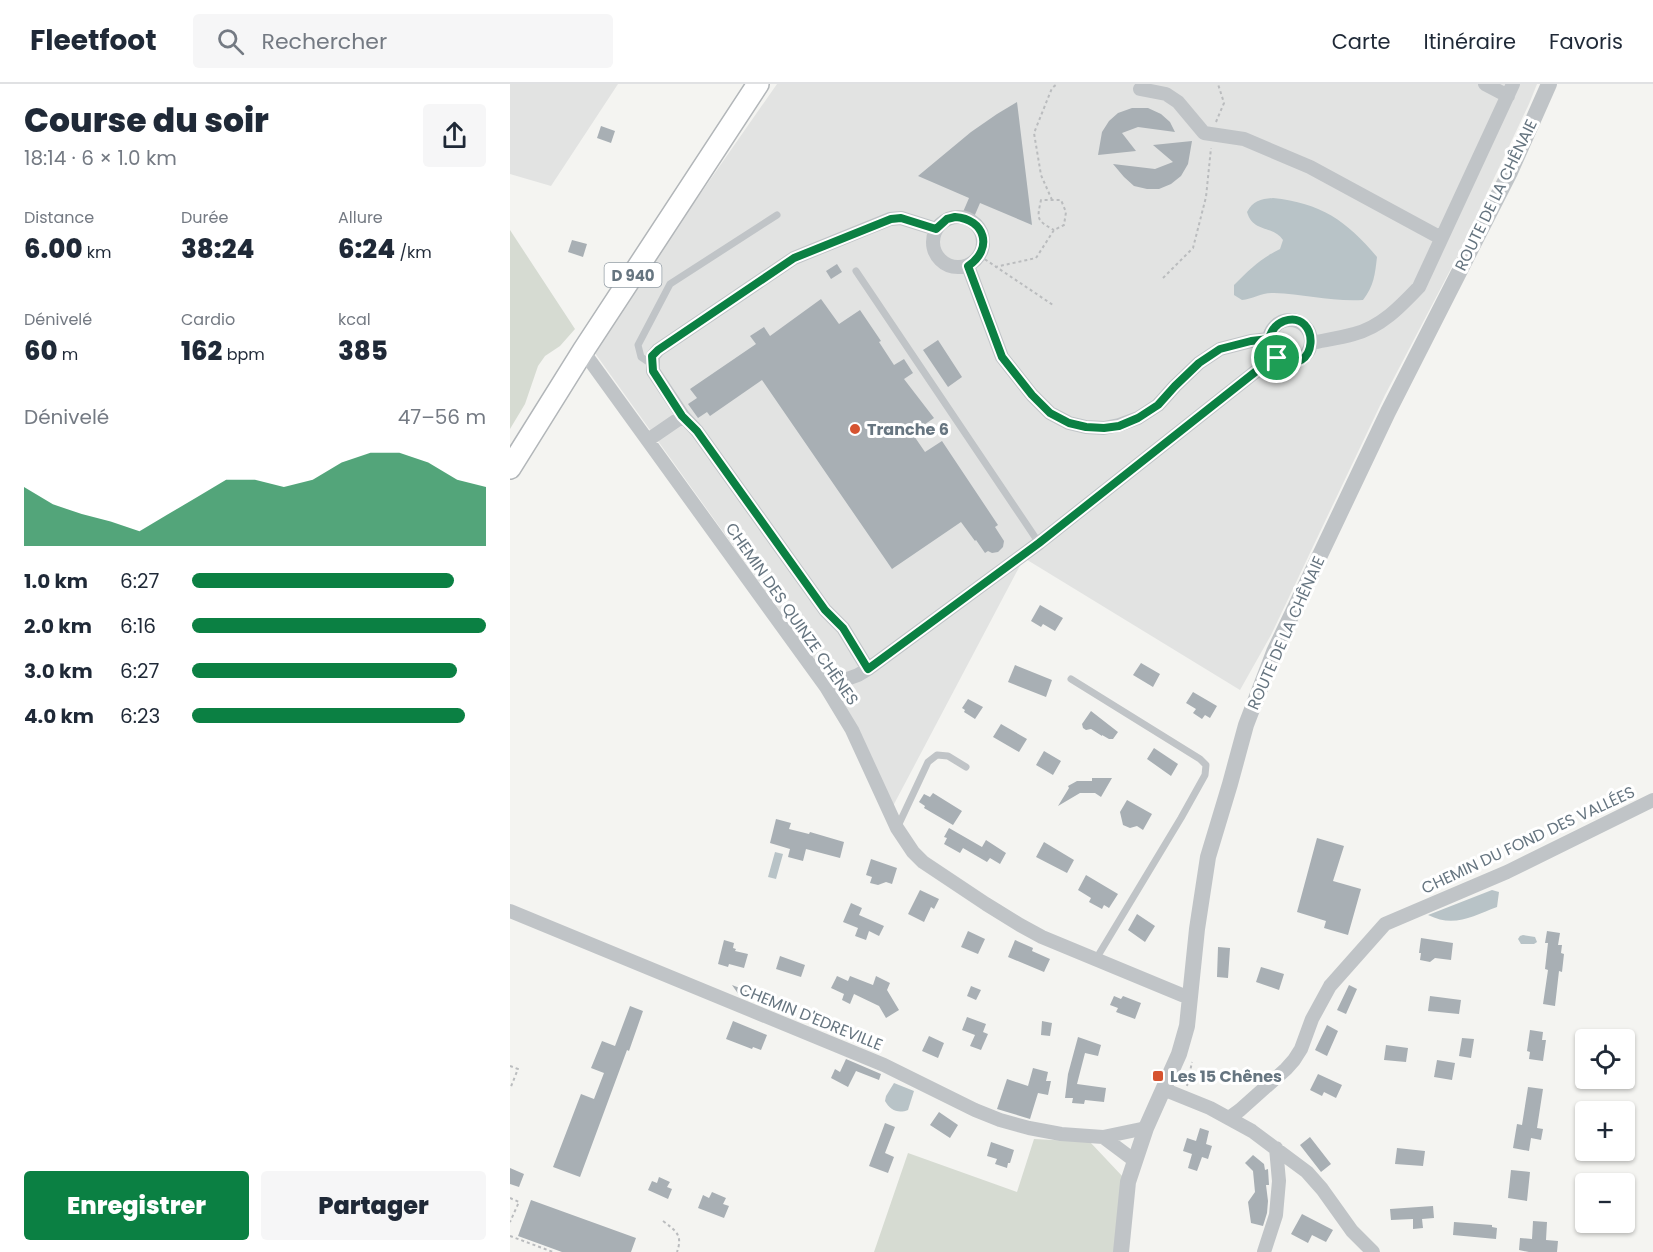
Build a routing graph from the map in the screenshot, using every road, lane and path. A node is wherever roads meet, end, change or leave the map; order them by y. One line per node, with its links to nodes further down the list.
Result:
1 (758, 84): 22 (main road, D 940)
2 (1057, 84): 9 (path)
3 (1218, 84): 8 (path)
4 (1485, 84): 7 (street)
5 (1549, 84): 37 (street, ROUTE DE LA CHÊNAIE)
6 (1140, 90): 8 (street)
7 (1510, 90): 13 (street)
8 (1212, 135): 13 (street); 18 (path)
9 (1052, 200): 12 (path); 12 (path)
10 (777, 214): 24 (lane)
11 (936, 229): 14 (street); 15 (street); 24 (street)
12 (1053, 230): 16 (path)
13 (1441, 238): 21 (street)
14 (980, 256): 15 (street); 16 (path)
15 (968, 266): 20 (street)
16 (995, 267): 19 (path)
17 (856, 271): 28 (lane)
18 (1163, 278)
19 (1053, 305)
20 (1269, 339): 21 (street); 23 (street)
21 (1311, 343): 23 (street)
22 (583, 351): 26 (street, CHEMIN DES QUINZE CHÊNES); 27 (main road, D 940)
23 (1277, 358): 28 (street)
24 (653, 365): 25 (street)
25 (682, 416): 26 (street); 29 (street)
26 (648, 440): 34 (street, CHEMIN DES QUINZE CHÊNES)
27 (510, 468)
28 (1039, 543): 29 (street)
29 (868, 669): 30 (street)
30 (847, 679)
31 (1071, 679): 36 (lane)
32 (966, 767): 34 (lane)
33 (1653, 800): 43 (street, CHEMIN DU FOND DES VALLÉES)
34 (897, 828): 36 (street, CHEMIN DES QUINZE CHÊNES)
35 (510, 910): 45 (street, CHEMIN D'EDREVILLE)
36 (1096, 959): 37 (street, CHEMIN DES QUINZE CHÊNES)
37 (1190, 995): 42 (street, ROUTE DE LA CHÊNAIE)
38 (1193, 1058): 40 (path)
39 (510, 1066): 41 (path)
40 (1187, 1086)
41 (510, 1089)
42 (1163, 1089): 43 (street); 44 (street, ROUTE DE LA CHÊNAIE)
43 (1229, 1118): 46 (street)
44 (1146, 1128): 45 (street, CHEMIN D'EDREVILLE); 47 (street, ROUTE DE LA CHÊNAIE)
45 (1103, 1137): 47 (street)
46 (1276, 1148): 55 (street); 56 (street)
47 (1135, 1161): 54 (street, ROUTE DE LA CHÊNAIE)
48 (510, 1198): 50 (path)
49 (663, 1221): 53 (path)
50 (510, 1222)
51 (510, 1236): 52 (path)
52 (553, 1252)
53 (677, 1252)
54 (1121, 1252)
55 (1264, 1252)
56 (1372, 1252)

